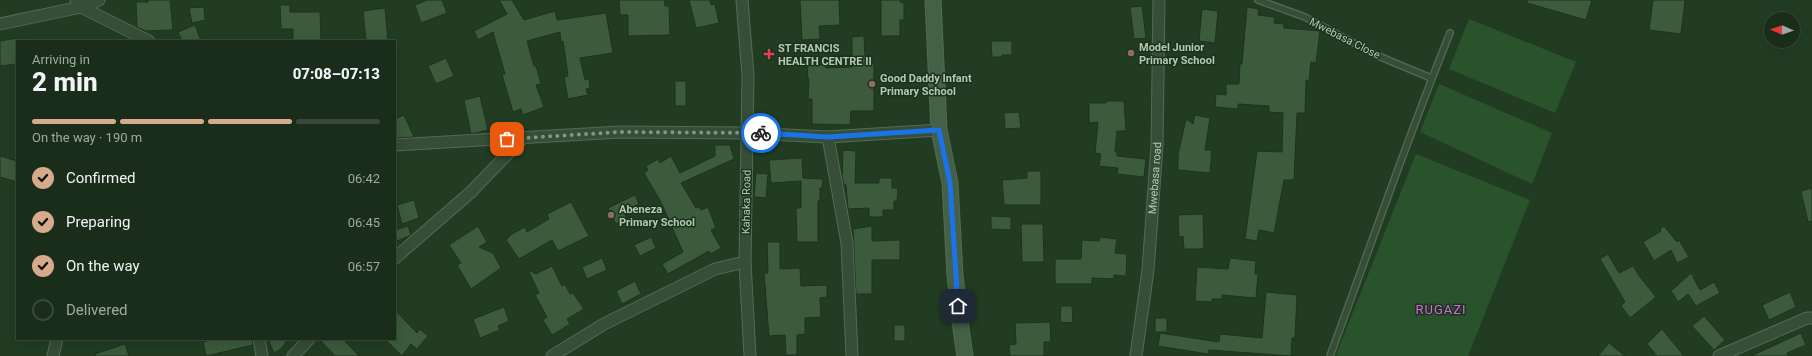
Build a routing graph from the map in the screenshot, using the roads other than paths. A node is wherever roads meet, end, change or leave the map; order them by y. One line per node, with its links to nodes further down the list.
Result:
1 (99, 0): 6 (street)
2 (742, 0): 12 (street, Kahaka Road)
3 (933, 0): 11 (main road)
4 (1160, 0): 29 (street, Mwebasa road)
5 (1258, 0): 10 (lane, Mwebasa Close)
6 (78, 4): 7 (street); 9 (street)
7 (0, 24)
8 (1450, 32): 10 (lane)
9 (147, 40)
10 (1431, 78): 30 (lane)
11 (939, 130): 13 (street); 28 (main road)
12 (747, 133): 13 (street); 14 (street); 17 (street, Kahaka Road)
13 (828, 137): 27 (street)
14 (522, 138): 15 (street); 16 (street)
15 (396, 145)
16 (396, 257)
17 (745, 262): 25 (street); 26 (street, Kahaka Road)
18 (1812, 318): 31 (street)
19 (57, 340): 22 (street)
20 (259, 340): 23 (street)
21 (308, 340): 24 (street)
22 (53, 356)
23 (262, 356)
24 (293, 356)
25 (552, 356)
26 (750, 356)
27 (852, 356)
28 (965, 356)
29 (1136, 356)
30 (1330, 356)
31 (1719, 356)

